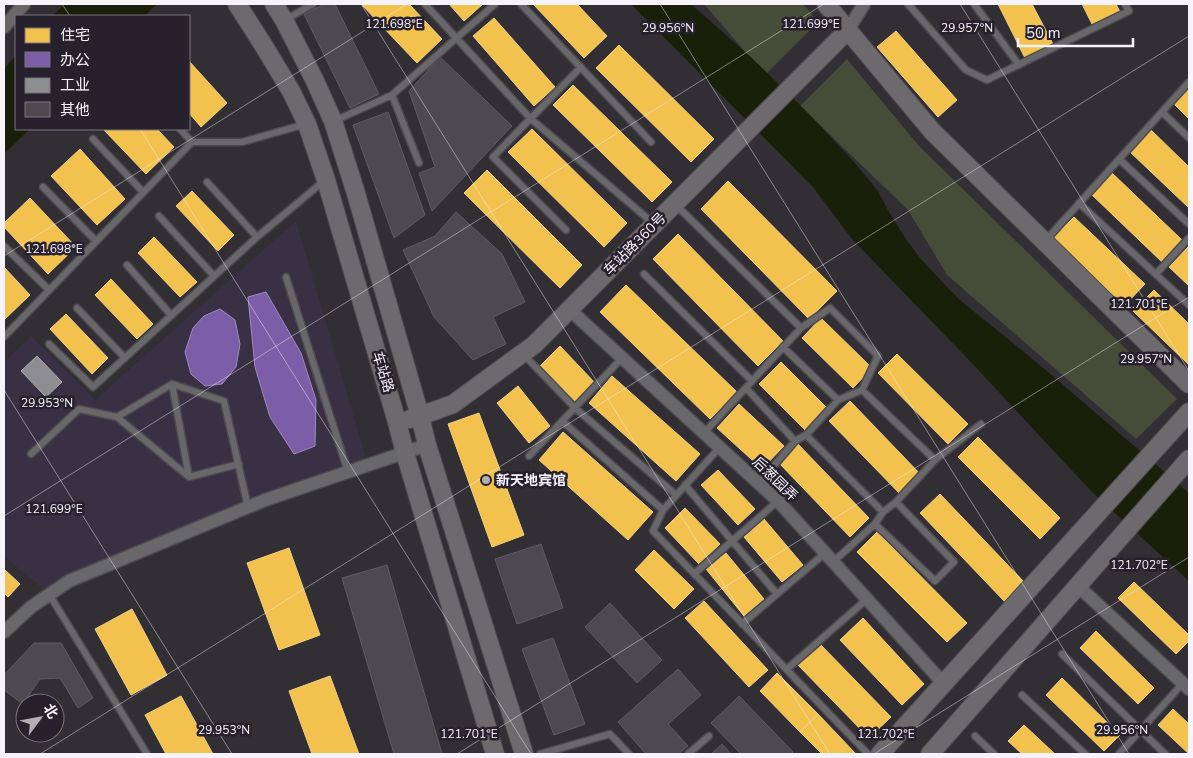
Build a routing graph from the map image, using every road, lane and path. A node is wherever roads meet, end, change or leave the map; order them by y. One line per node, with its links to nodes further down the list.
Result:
1 (24, 4): 14 (street)
2 (237, 4): 24 (main road, 车站路)
3 (274, 4): 13 (main road, 车站路)
4 (313, 4): 13 (lane)
5 (424, 4): 16 (lane)
6 (495, 4): 16 (lane)
7 (521, 4): 18 (lane)
8 (826, 4): 15 (main road)
9 (864, 4): 15 (street)
10 (908, 4): 17 (lane)
11 (974, 4): 17 (lane)
12 (1125, 4): 17 (lane)
13 (284, 20): 23 (main road, 车站路)
14 (4, 27)
15 (848, 30): 37 (main road, 车站路360号); 45 (main road)
16 (456, 38): 20 (lane); 22 (lane)
17 (1019, 65)
18 (580, 67): 22 (lane); 29 (lane)
19 (1189, 82): 21 (lane)
20 (392, 95): 23 (lane); 31 (lane)
21 (1162, 112): 26 (lane); 30 (lane)
22 (530, 118): 40 (lane); 41 (lane)
23 (333, 121): 72 (main road, 车站路)
24 (307, 124): 28 (lane); 32 (main road, 车站路)
25 (181, 130): 28 (lane)
26 (1189, 138)
27 (94, 139): 35 (lane)
28 (192, 142): 35 (lane)
29 (651, 142)
30 (1120, 159): 36 (lane); 39 (lane)
31 (418, 163)
32 (326, 180): 42 (lane); 75 (main road, 车站路)
33 (207, 182): 42 (lane)
34 (44, 186): 44 (lane)
35 (143, 192): 44 (lane)
36 (1079, 203): 45 (lane); 49 (lane)
37 (675, 204): 40 (main road, 车站路360号); 57 (lane)
38 (159, 216): 50 (lane)
39 (1189, 224)
40 (654, 225): 55 (main road, 车站路360号)
41 (566, 230)
42 (257, 237): 50 (lane)
43 (1189, 238): 49 (lane)
44 (96, 241): 52 (lane)
45 (1044, 242): 66 (main road)
46 (4, 246): 52 (lane)
47 (127, 265): 56 (lane)
48 (644, 274): 64 (lane)
49 (1156, 274): 53 (lane)
50 (214, 276): 56 (lane)
51 (286, 277): 88 (lane)
52 (49, 290): 58 (lane)
53 (1189, 305)
54 (77, 308): 62 (lane)
55 (570, 310): 61 (main road, 车站路360号); 63 (street, 后葱园弄)
56 (172, 315): 62 (lane)
57 (801, 328): 60 (lane); 68 (lane)
58 (4, 337)
59 (50, 344): 62 (lane)
60 (783, 347): 64 (lane); 69 (lane)
61 (523, 354): 70 (lane); 72 (main road, 车站路360号)
62 (125, 358)
63 (622, 358): 70 (lane); 77 (street, 后葱园弄)
64 (752, 381): 67 (lane)
65 (172, 384): 73 (lane); 87 (lane); 89 (lane)
66 (1189, 384)
67 (746, 388): 77 (lane); 79 (lane)
68 (862, 390): 69 (lane); 86 (lane)
69 (838, 400): 78 (lane)
70 (575, 408): 74 (lane); 92 (lane)
71 (1189, 412): 110 (main road)
72 (420, 416): 75 (main road, 车站路360号); 80 (main road, 车站路)
73 (117, 417): 83 (lane); 89 (lane)
74 (562, 421): 84 (lane); 96 (lane)
75 (397, 422): 82 (main road, 车站路)
76 (981, 424): 86 (lane)
77 (704, 433): 81 (street, 后葱园弄)
78 (806, 435): 79 (lane); 97 (lane)
79 (795, 440): 90 (lane)
80 (427, 445): 82 (street); 119 (main road, 车站路)
81 (720, 448): 90 (street, 后葱园弄); 91 (lane)
82 (405, 453): 88 (street); 118 (main road, 车站路)
83 (31, 454)
84 (529, 456)
85 (1189, 459): 102 (main road)
86 (935, 460): 94 (lane)
87 (239, 464): 89 (lane); 95 (lane)
88 (348, 472): 95 (street)
89 (189, 477)
90 (759, 483): 93 (street, 后葱园弄)
91 (685, 485): 92 (lane); 99 (lane)
92 (676, 495): 96 (lane)
93 (778, 501): 99 (lane); 100 (street, 后葱园弄)
94 (896, 502): 97 (lane); 98 (lane)
95 (248, 507): 103 (street)
96 (663, 510): 101 (lane)
97 (884, 512): 98 (lane)
98 (875, 524): 100 (lane)
99 (733, 540): 101 (lane); 104 (lane)
100 (829, 558): 104 (lane); 105 (street, 后葱园弄)
101 (694, 574): 106 (lane)
102 (1078, 586): 111 (street); 125 (main road)
103 (49, 594): 107 (street); 117 (lane)
104 (777, 594): 106 (lane)
105 (866, 599): 109 (lane); 110 (street, 后葱园弄)
106 (742, 624): 109 (lane)
107 (4, 632)
108 (1062, 654): 113 (lane)
109 (787, 669): 123 (lane)
110 (944, 684): 124 (main road)
111 (1186, 686): 113 (lane)
112 (1022, 695): 127 (lane)
113 (1141, 730): 128 (lane); 129 (lane)
114 (709, 736): 122 (lane)
115 (975, 736): 126 (lane)
116 (565, 751): 120 (lane); 121 (lane)
117 (148, 754)
118 (495, 754)
119 (524, 754)
120 (540, 754)
121 (629, 754)
122 (688, 754)
123 (868, 754)
124 (880, 754)
125 (930, 754)
126 (994, 754)
127 (1084, 754)
128 (1119, 754)
129 (1165, 754)

